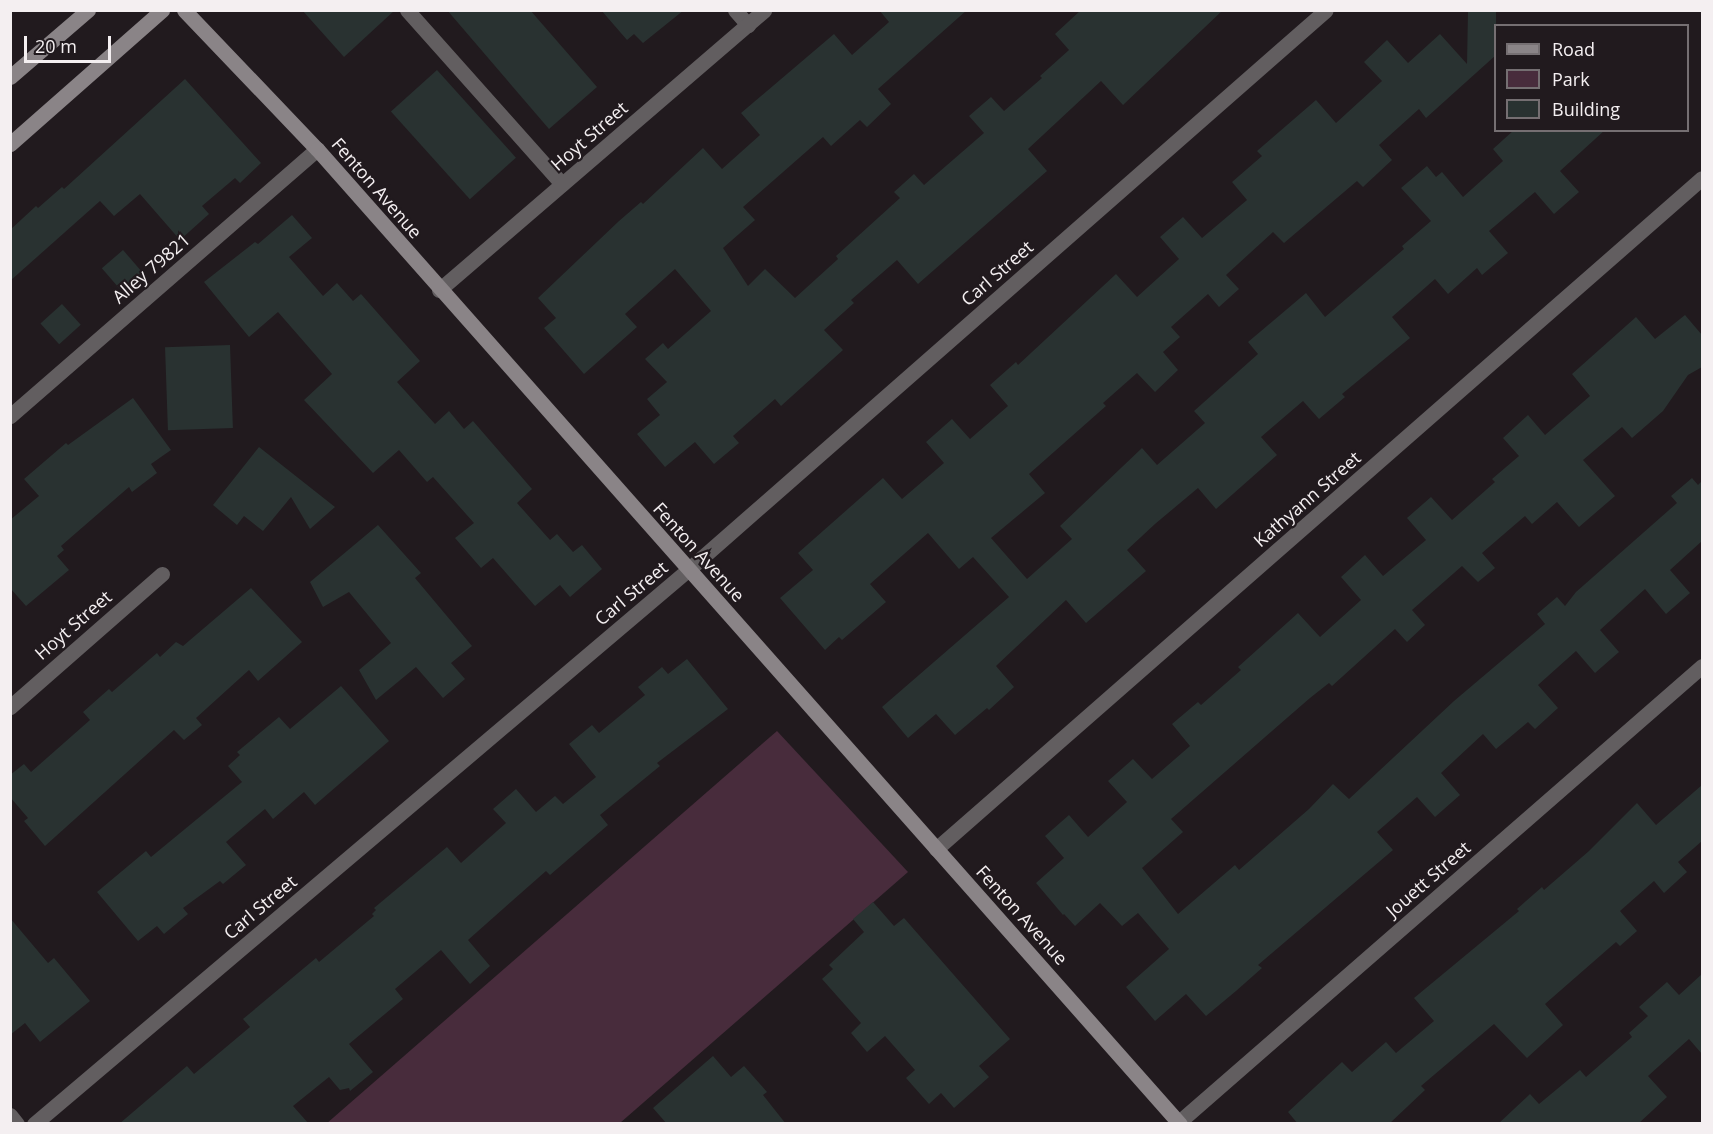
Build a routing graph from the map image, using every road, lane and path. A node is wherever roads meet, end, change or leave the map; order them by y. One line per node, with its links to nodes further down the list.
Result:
1 (88, 10): 9 (street)
2 (162, 10): 10 (street)
3 (184, 10): 11 (street, Fenton Avenue)
4 (407, 10): 13 (street)
5 (735, 10): 8 (street)
6 (764, 10): 8 (street, Hoyt Street)
7 (1326, 10): 16 (street, Carl Street)
8 (748, 25): 13 (street, Hoyt Street)
9 (10, 76)
10 (10, 144)
11 (317, 149): 14 (street, Fenton Avenue); 15 (street, Alley 79821)
12 (1702, 178): 20 (street, Kathyann Street)
13 (562, 184): 14 (street, Hoyt Street)
14 (439, 290): 16 (street, Fenton Avenue)
15 (10, 416)
16 (689, 569): 20 (street, Fenton Avenue); 24 (street, Carl Street)
17 (162, 573): 19 (street, Hoyt Street)
18 (1702, 666): 22 (street, Jouett Street)
19 (10, 706)
20 (936, 849): 22 (street, Fenton Avenue)
21 (10, 1115): 23 (street)
22 (1180, 1123)
23 (18, 1124)
24 (34, 1124)

